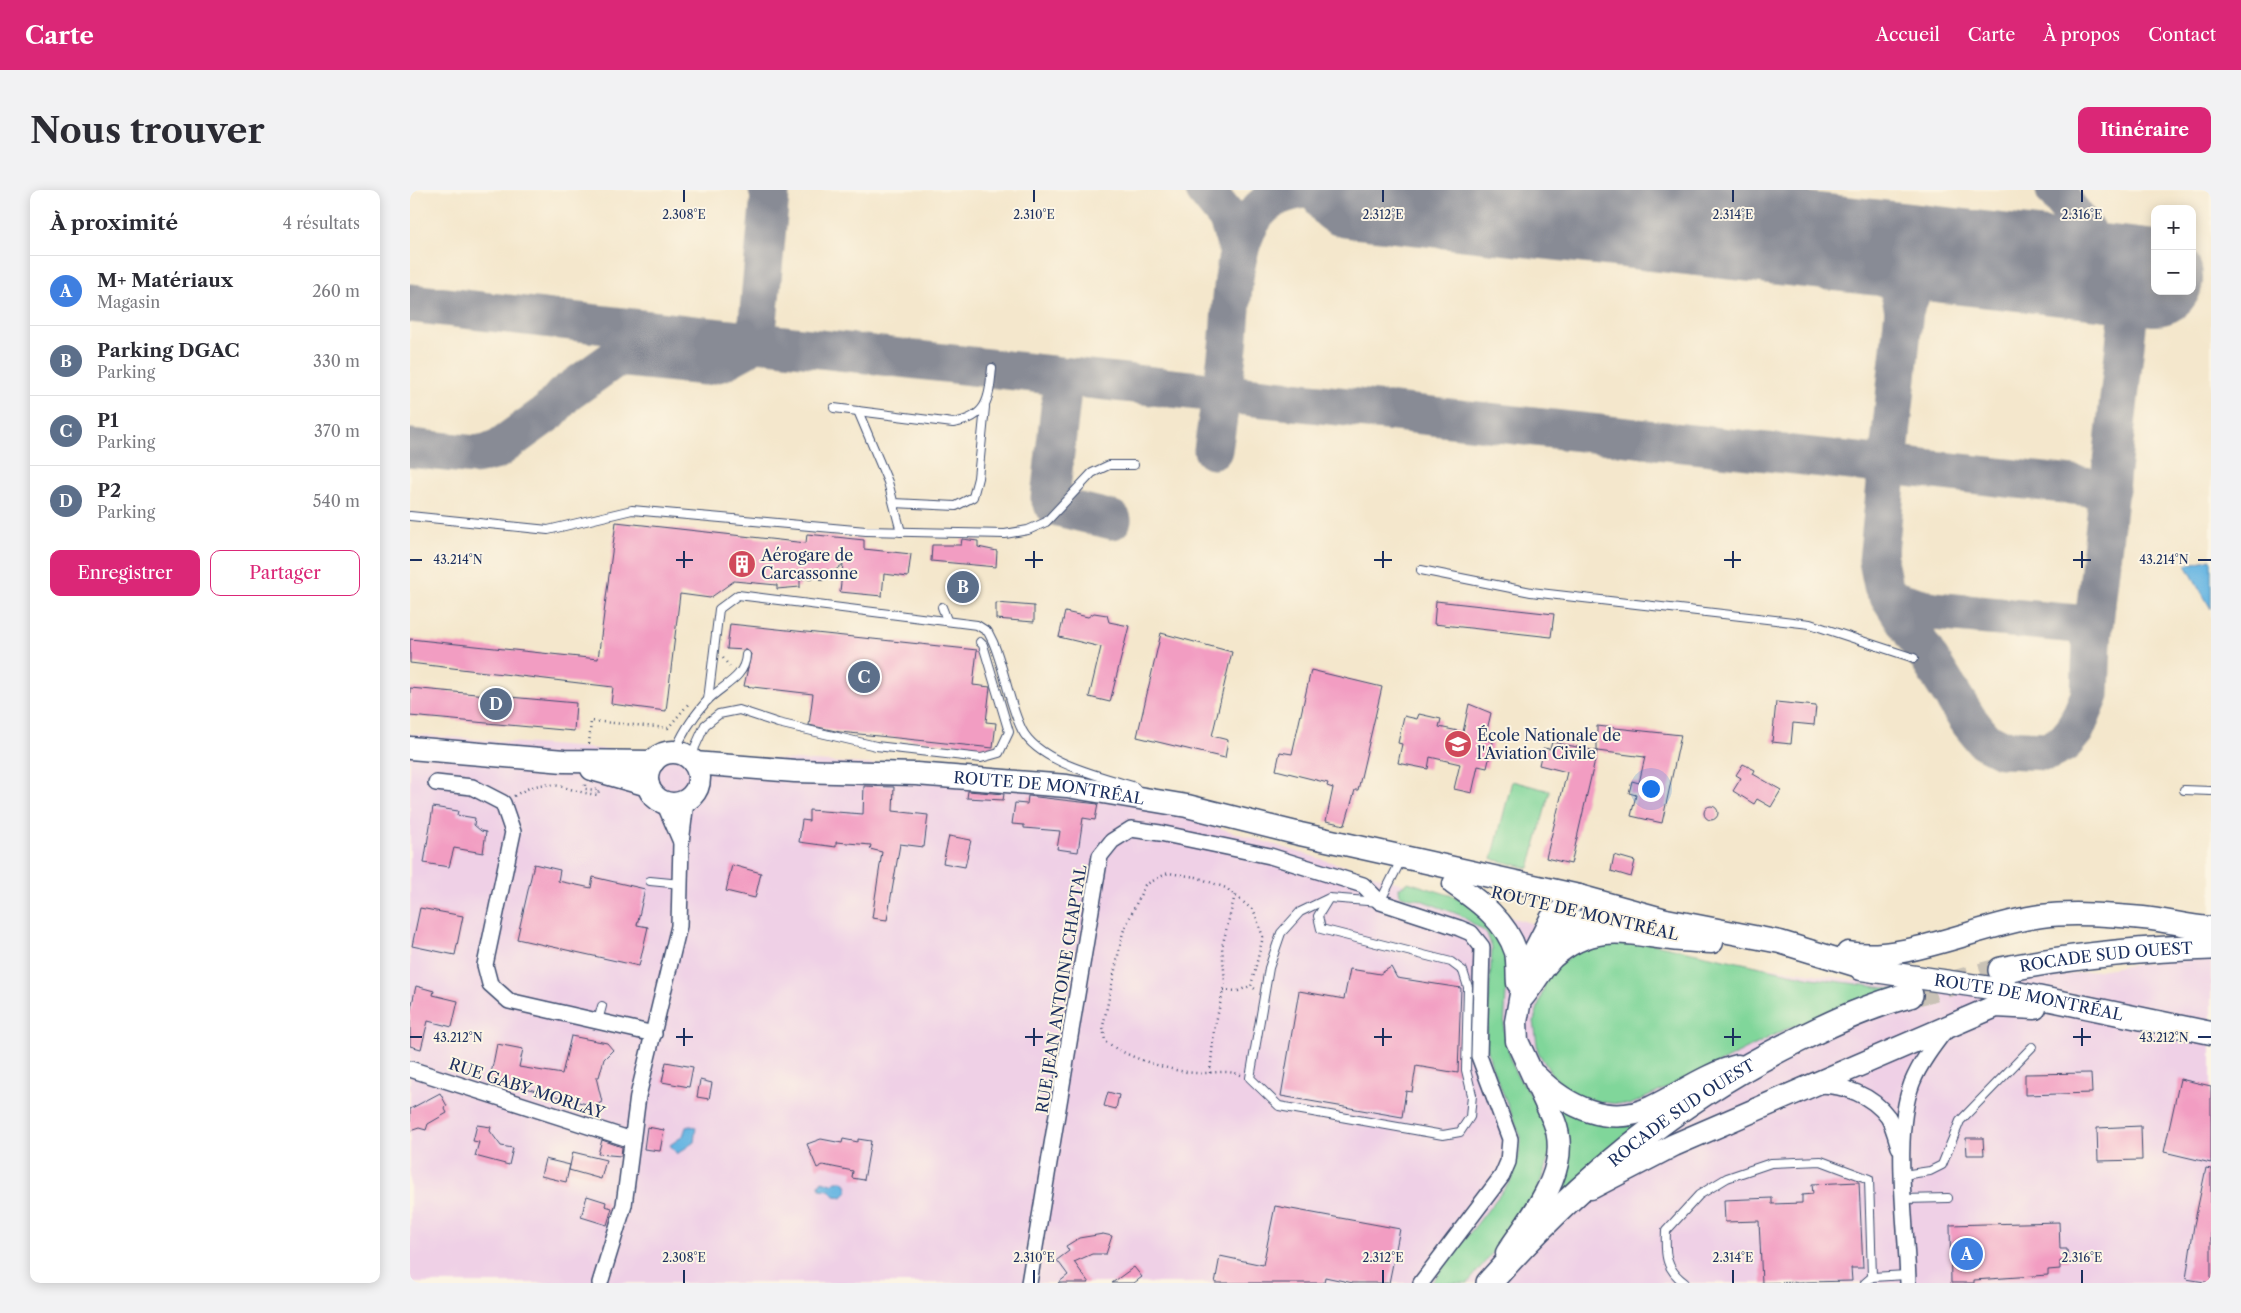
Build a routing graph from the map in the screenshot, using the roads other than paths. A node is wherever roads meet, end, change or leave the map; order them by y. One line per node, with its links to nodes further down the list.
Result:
1 (992, 368): 2 (lane)
2 (985, 407): 4 (lane); 6 (lane)
3 (834, 408): 4 (lane)
4 (858, 411): 6 (lane)
5 (1134, 465): 8 (lane)
6 (894, 503): 8 (lane)
7 (410, 516): 8 (lane)
8 (901, 532)
9 (1421, 570): 14 (lane)
10 (942, 607): 11 (lane)
11 (946, 620): 15 (lane); 16 (lane)
12 (980, 642): 17 (lane)
13 (746, 655): 15 (lane)
14 (1914, 658)
15 (708, 700): 22 (lane)
16 (1012, 700): 18 (lane); 19 (lane)
17 (1000, 703): 18 (lane); 20 (lane)
18 (1009, 711): 19 (lane); 20 (lane)
19 (1018, 718): 32 (lane)
20 (1006, 724): 22 (lane)
21 (410, 748): 23 (main road)
22 (687, 759): 24 (main road); 25 (main road, ROUTE DE MONTRÉAL); 30 (main road)
23 (564, 761): 24 (main road); 27 (main road)
24 (653, 762): 27 (main road)
25 (795, 771): 30 (main road, ROUTE DE MONTRÉAL); 32 (main road, ROUTE DE MONTRÉAL)
26 (436, 783): 54 (street)
27 (648, 784): 31 (main road)
28 (2184, 790): 29 (lane)
29 (2211, 791)
30 (691, 797): 31 (main road); 34 (street)
31 (664, 803): 34 (street)
32 (1187, 806): 33 (main road, ROUTE DE MONTRÉAL)
33 (1300, 834): 35 (main road, ROUTE DE MONTRÉAL); 40 (main road, ROUTE DE MONTRÉAL)
34 (681, 843): 37 (street)
35 (1398, 866): 38 (main road, ROUTE DE MONTRÉAL); 41 (lane)
36 (650, 881): 37 (lane)
37 (681, 884): 57 (street)
38 (1454, 884): 40 (main road, ROUTE DE MONTRÉAL); 52 (main road)
39 (1329, 898): 39 (lane); 41 (lane)
40 (1572, 901): 42 (main road, ROUTE DE MONTRÉAL); 43 (main road, ROUTE DE MONTRÉAL); 48 (main road)
41 (1380, 902): 73 (street, RUE JEAN ANTOINE CHAPTAL); 74 (street, RUE JEAN ANTOINE CHAPTAL)
42 (1601, 914): 43 (main road); 45 (main road, ROUTE DE MONTRÉAL); 48 (main road)
43 (1666, 920): 46 (main road, ROUTE DE MONTRÉAL)
44 (2211, 928): 46 (main road)
45 (1712, 942): 50 (main road, ROUTE DE MONTRÉAL); 52 (main road)
46 (1780, 942): 50 (main road, ROUTE DE MONTRÉAL)
47 (2211, 947): 49 (main road, ROCADE SUD OUEST)
48 (1537, 949): 52 (main road)
49 (2001, 970)
50 (1876, 971): 56 (main road, ROUTE DE MONTRÉAL)
51 (1910, 995): 60 (main road, ROCADE SUD OUEST)
52 (1518, 1004): 61 (main road)
53 (602, 1006): 54 (lane)
54 (598, 1021): 57 (street)
55 (1948, 1027): 58 (main road); 63 (main road); 65 (street)
56 (2211, 1033)
57 (654, 1034): 64 (street)
58 (2211, 1041)
59 (2032, 1047): 66 (lane)
60 (1753, 1062): 61 (main road); 69 (main road, ROCADE SUD OUEST)
61 (1528, 1067): 75 (main road)
62 (410, 1069): 64 (street, RUE GABY MORLAY)
63 (1811, 1086): 65 (street); 69 (main road)
64 (632, 1140): 72 (street)
65 (1902, 1153): 66 (street)
66 (1903, 1175): 68 (street)
67 (1948, 1198): 68 (lane)
68 (1904, 1199): 71 (street)
69 (1566, 1200): 75 (main road, ROCADE SUD OUEST)
70 (1872, 1277): 71 (lane); 76 (lane); 77 (lane)
71 (1908, 1279)
72 (600, 1283)
73 (1029, 1283)
74 (1421, 1283)
75 (1488, 1283)
76 (1685, 1283)
77 (1864, 1283)

